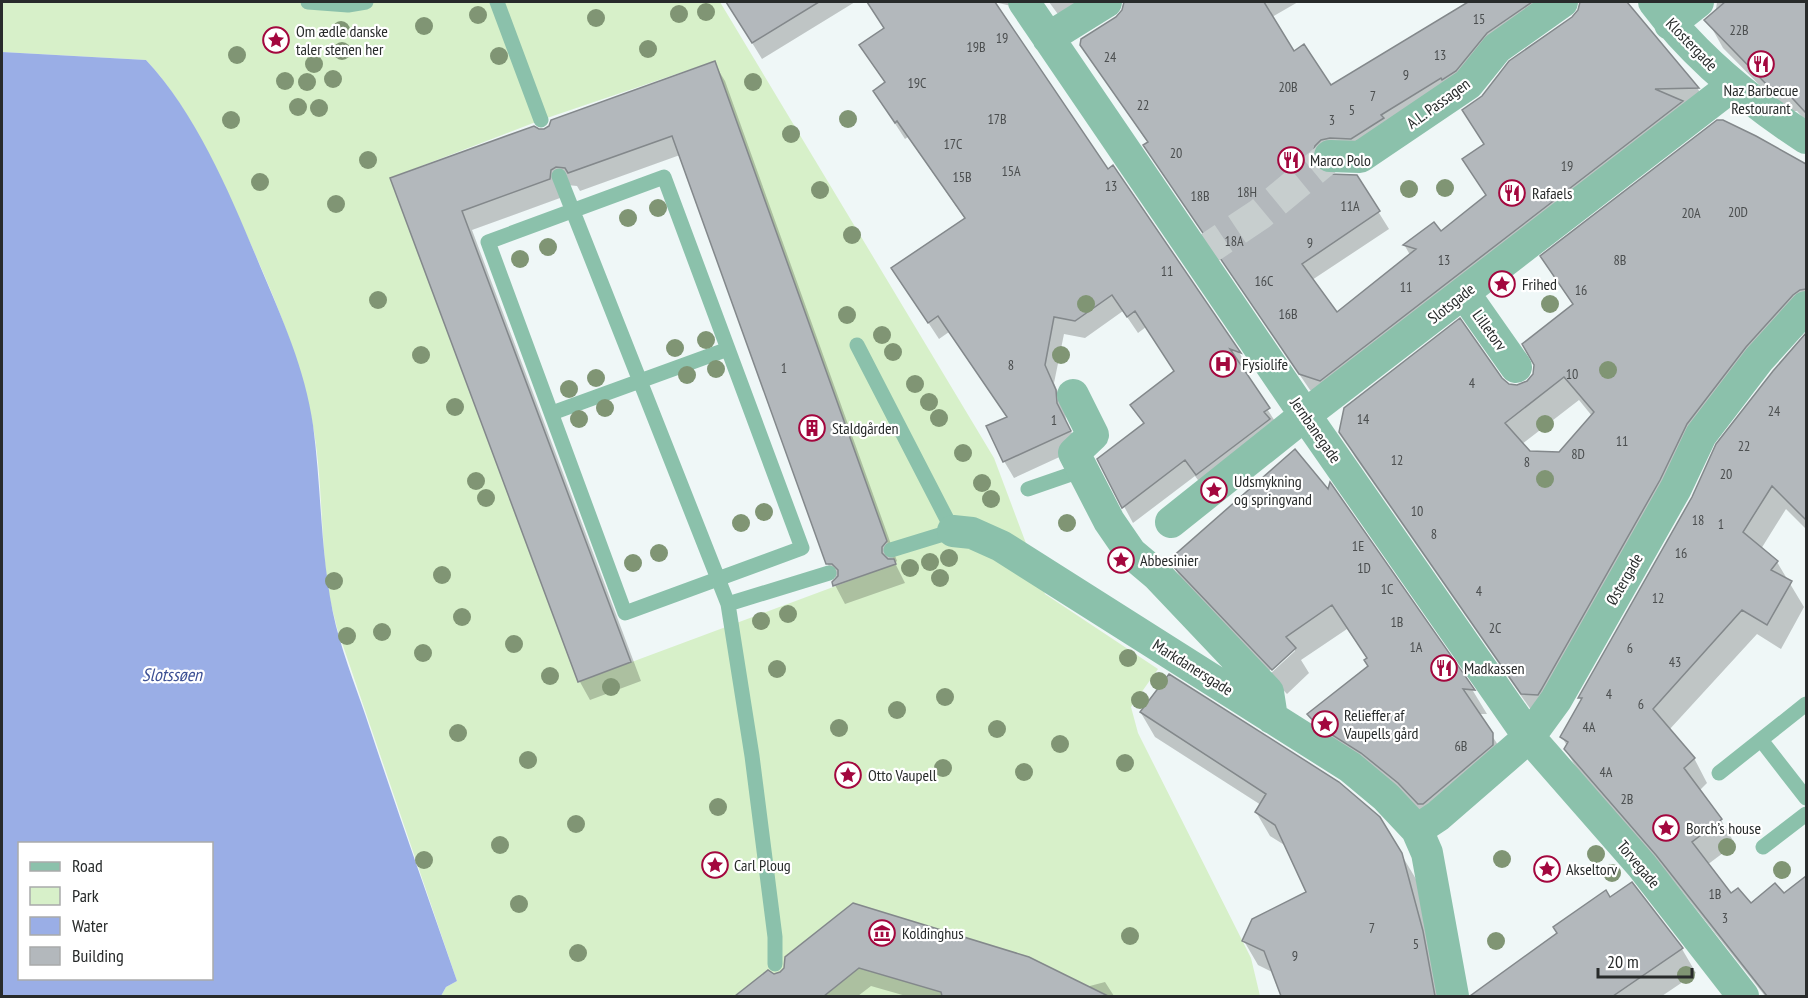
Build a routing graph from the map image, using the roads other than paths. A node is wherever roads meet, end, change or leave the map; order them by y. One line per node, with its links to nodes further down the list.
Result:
1 (308, 2): 2 (lane)
2 (366, 2)
3 (497, 2): 11 (lane)
4 (1024, 2): 9 (street, Jernbanegade)
5 (1106, 2): 9 (street)
6 (1562, 2): 13 (street, A.L. Passagen)
7 (1698, 2): 8 (street)
8 (1662, 13): 10 (street, Klostergade)
9 (1048, 38): 24 (street, Jernbanegade)
10 (1732, 86): 12 (street, Klostergade); 16 (street, Slotsgade)
11 (541, 120)
12 (1806, 138)
13 (1330, 156)
14 (559, 176): 15 (lane)
15 (573, 210): 19 (lane); 21 (lane); 23 (lane)
16 (1464, 293): 20 (street, Lilletorv); 24 (street, Slotsgade)
17 (1806, 307): 35 (street, Østergade)
18 (857, 345): 28 (lane)
19 (728, 349): 21 (lane); 31 (lane)
20 (1516, 367)
21 (639, 381): 23 (lane); 31 (lane)
22 (1073, 395): 25 (street)
23 (552, 413): 31 (lane)
24 (1305, 415): 27 (street, Slotsgade); 35 (street, Jernbanegade)
25 (1083, 470): 26 (lane); 34 (street)
26 (1028, 489)
27 (1171, 522)
28 (953, 531): 29 (lane); 34 (street, Markdanersgade)
29 (891, 550)
30 (829, 573): 32 (lane)
31 (717, 579): 32 (lane)
32 (728, 604): 42 (lane)
33 (1806, 704): 36 (lane)
34 (1272, 718): 40 (street, Markdanersgade)
35 (1529, 737): 40 (street, Østergade); 44 (street, Torvegade)
36 (1761, 740): 37 (lane); 38 (lane)
37 (1719, 773)
38 (1806, 798)
39 (1806, 814): 41 (lane)
40 (1417, 830): 43 (street)
41 (1763, 847)
42 (774, 964)
43 (1451, 990)
44 (1743, 996)

